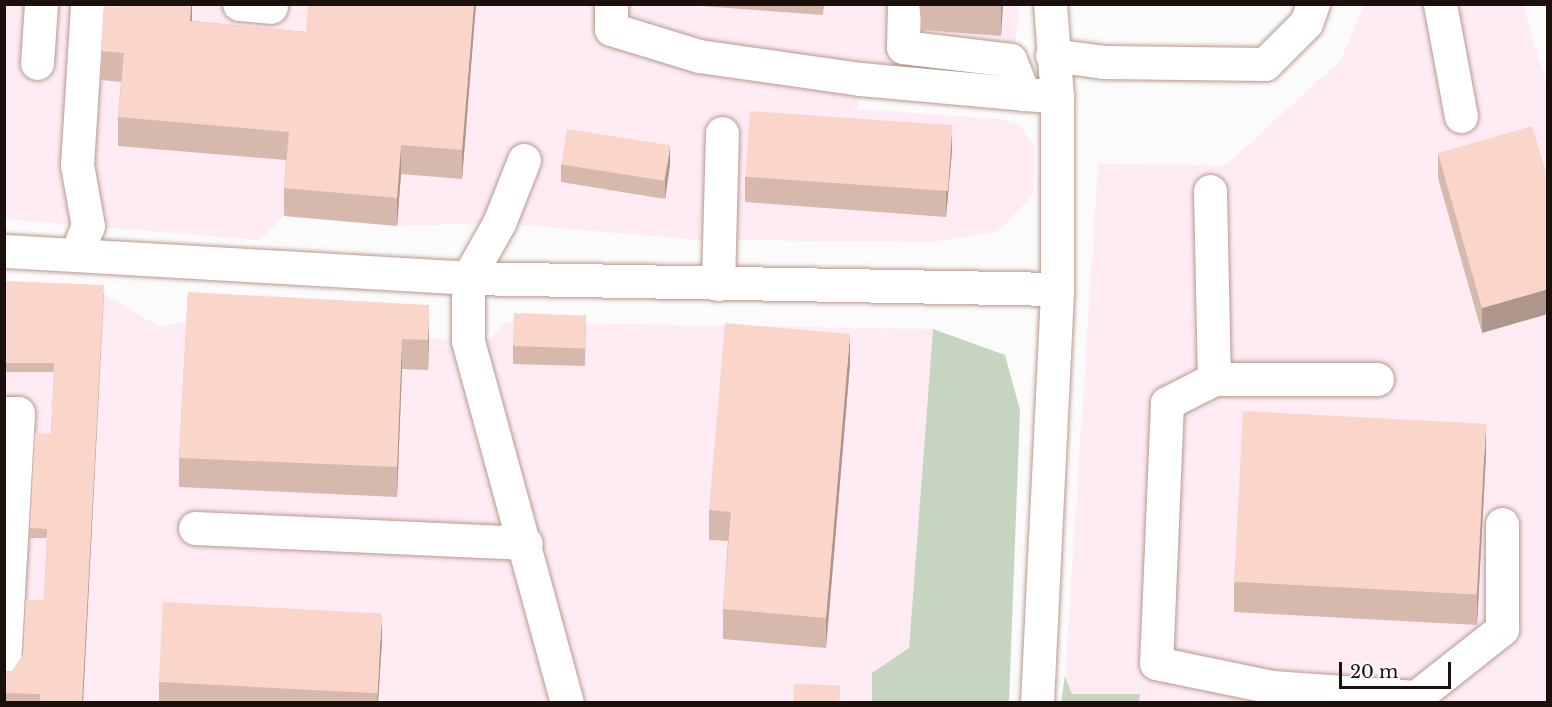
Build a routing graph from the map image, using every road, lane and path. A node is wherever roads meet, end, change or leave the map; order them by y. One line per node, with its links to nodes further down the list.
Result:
1 (41, 4): 11 (lane)
2 (87, 4): 19 (lane)
3 (239, 4): 9 (lane)
4 (611, 4): 12 (lane)
5 (904, 4): 12 (lane)
6 (1050, 4): 10 (lane)
7 (1312, 4): 10 (lane)
8 (1440, 4): 14 (lane)
9 (271, 7)
10 (1052, 55): 13 (lane)
11 (37, 63)
12 (1024, 94): 13 (lane)
13 (1057, 97): 22 (lane)
14 (1461, 116)
15 (722, 133): 21 (lane)
16 (524, 160): 20 (lane)
17 (1210, 191): 23 (lane)
18 (4, 251): 19 (lane)
19 (76, 255): 20 (lane)
20 (468, 278): 21 (lane); 28 (lane)
21 (718, 284): 22 (lane)
22 (1057, 289): 33 (lane)
23 (1214, 379): 24 (lane); 31 (lane)
24 (1377, 379)
25 (4, 413): 29 (lane)
26 (1502, 524): 31 (lane)
27 (195, 528): 28 (lane)
28 (526, 543): 32 (lane)
29 (8, 569): 30 (lane)
30 (4, 664)
31 (1272, 695)
32 (567, 702)
33 (1037, 702)

